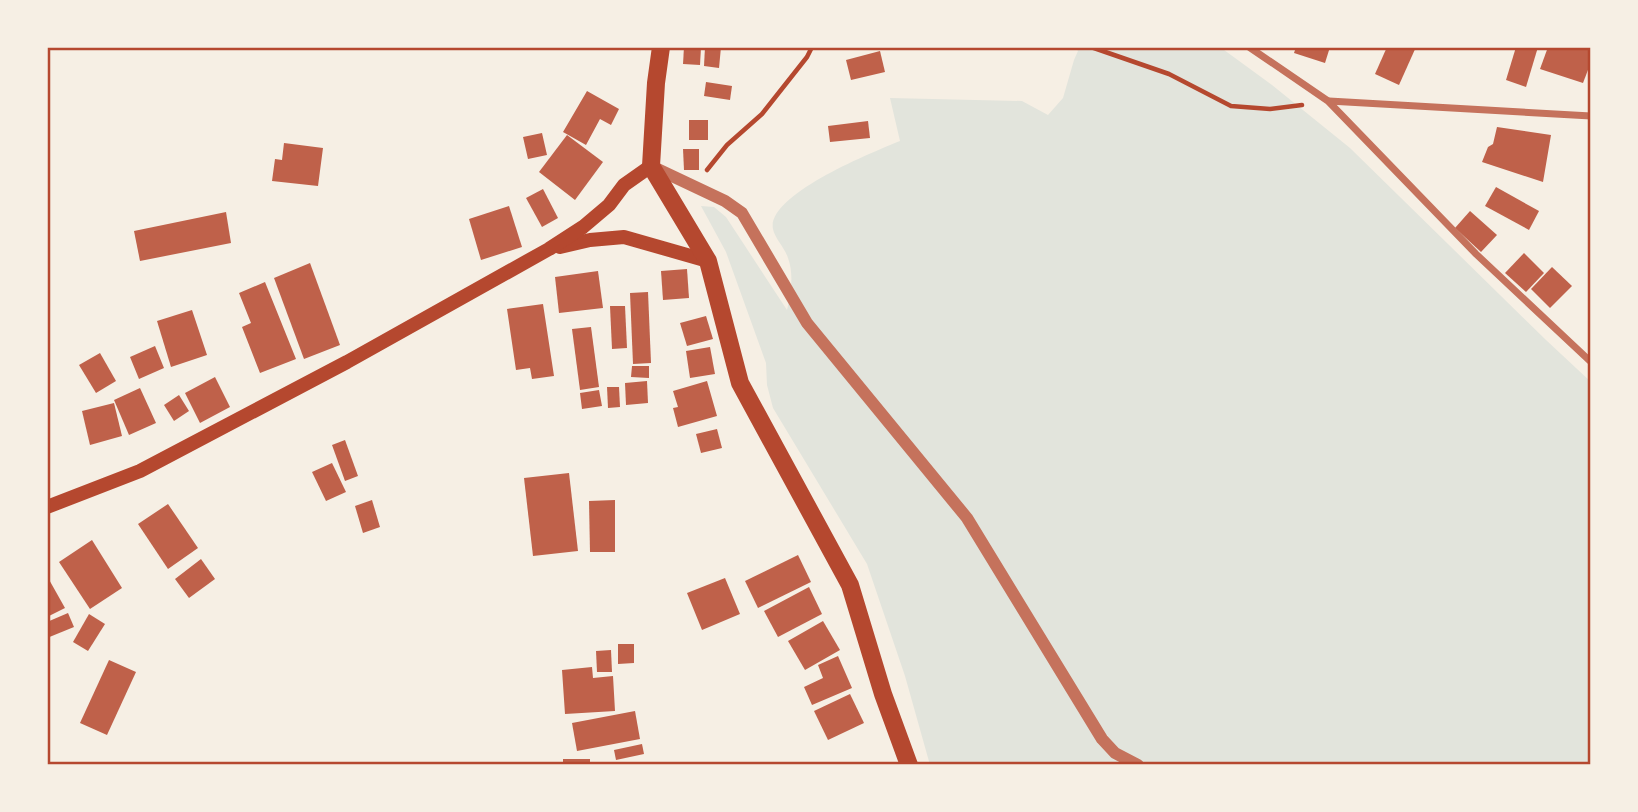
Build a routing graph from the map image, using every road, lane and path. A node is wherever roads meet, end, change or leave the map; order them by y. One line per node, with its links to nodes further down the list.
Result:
1 (661, 47): 7 (main road)
2 (812, 47): 8 (path)
3 (1091, 47): 5 (path)
4 (1250, 47): 5 (street)
5 (1328, 101): 6 (street); 11 (street)
6 (1591, 116)
7 (651, 166): 8 (street); 9 (main road); 10 (main road)
8 (693, 187): 14 (street)
9 (549, 249): 10 (main road); 12 (main road)
10 (708, 261): 13 (main road)
11 (1591, 362)
12 (47, 507)
13 (909, 765)
14 (1138, 765)

